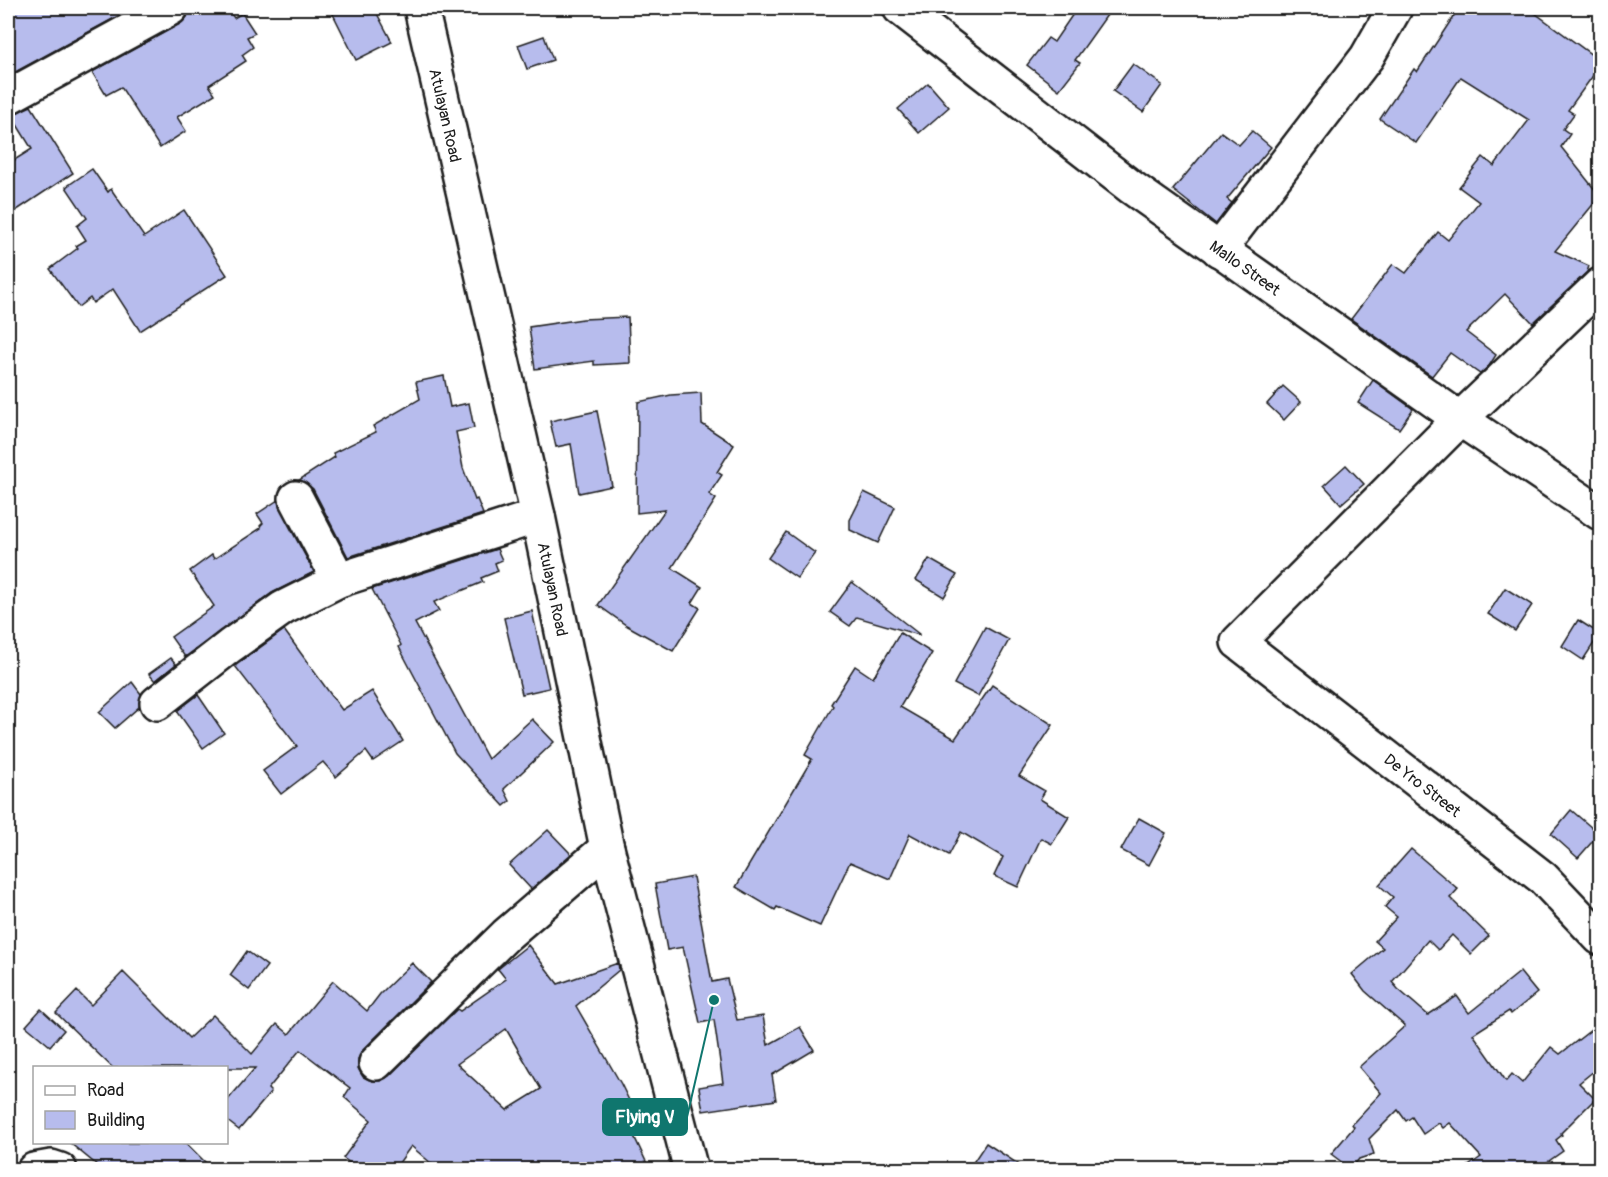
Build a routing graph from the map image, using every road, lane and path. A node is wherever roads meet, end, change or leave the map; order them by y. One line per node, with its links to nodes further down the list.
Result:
1 (171, 8): 5 (street)
2 (421, 8): 11 (street, Atulayan Road)
3 (900, 8): 6 (street, Mallo Street)
4 (1395, 8): 6 (street)
5 (8, 97)
6 (1219, 250): 8 (street, Mallo Street)
7 (1600, 285): 8 (street)
8 (1460, 419): 10 (street, Mallo Street); 15 (street, De Yro Street)
9 (296, 498): 12 (street)
10 (1600, 513)
11 (538, 516): 12 (street); 14 (street, Atulayan Road)
12 (339, 580): 13 (street)
13 (157, 703)
14 (607, 848): 16 (street); 19 (street, Atulayan Road)
15 (1600, 938)
16 (376, 1063)
17 (34, 1170): 18 (street)
18 (60, 1170)
19 (691, 1170)

